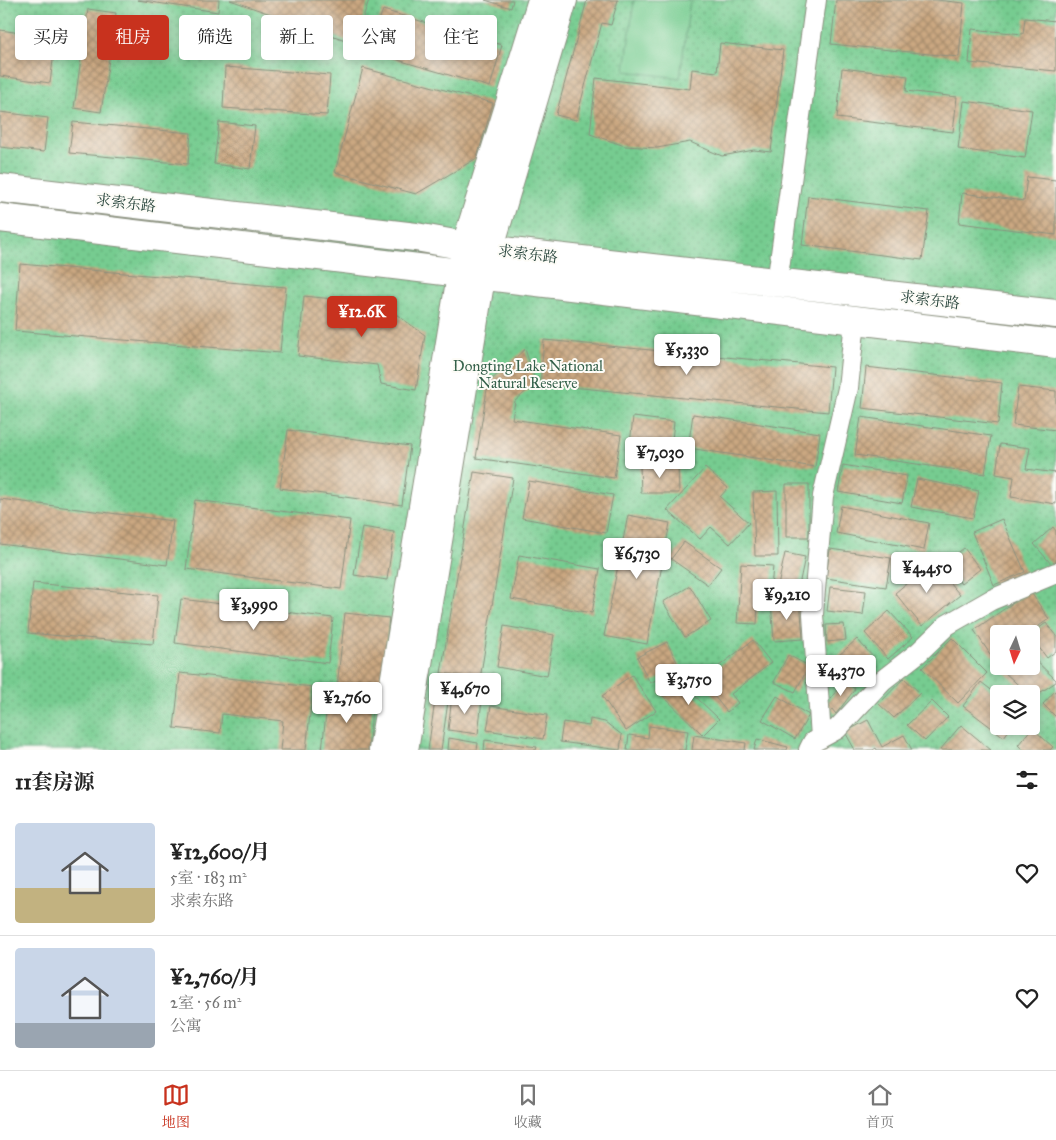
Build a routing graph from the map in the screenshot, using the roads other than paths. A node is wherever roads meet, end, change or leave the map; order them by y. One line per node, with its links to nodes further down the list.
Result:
1 (542, 0): 6 (main road)
2 (563, 0): 6 (main road)
3 (816, 0): 8 (street)
4 (0, 188): 6 (main road, 求索东路)
5 (0, 218): 7 (main road, 求索东路)
6 (478, 247): 7 (main road); 8 (main road, 求索东路)
7 (471, 275): 10 (main road, 求索东路); 14 (main road); 15 (main road)
8 (777, 282): 9 (main road, 求索东路)
9 (1056, 314)
10 (856, 321): 11 (main road, 求索东路); 13 (street)
11 (1056, 344)
12 (1056, 573): 13 (street)
13 (815, 744)
14 (383, 750)
15 (404, 750)

